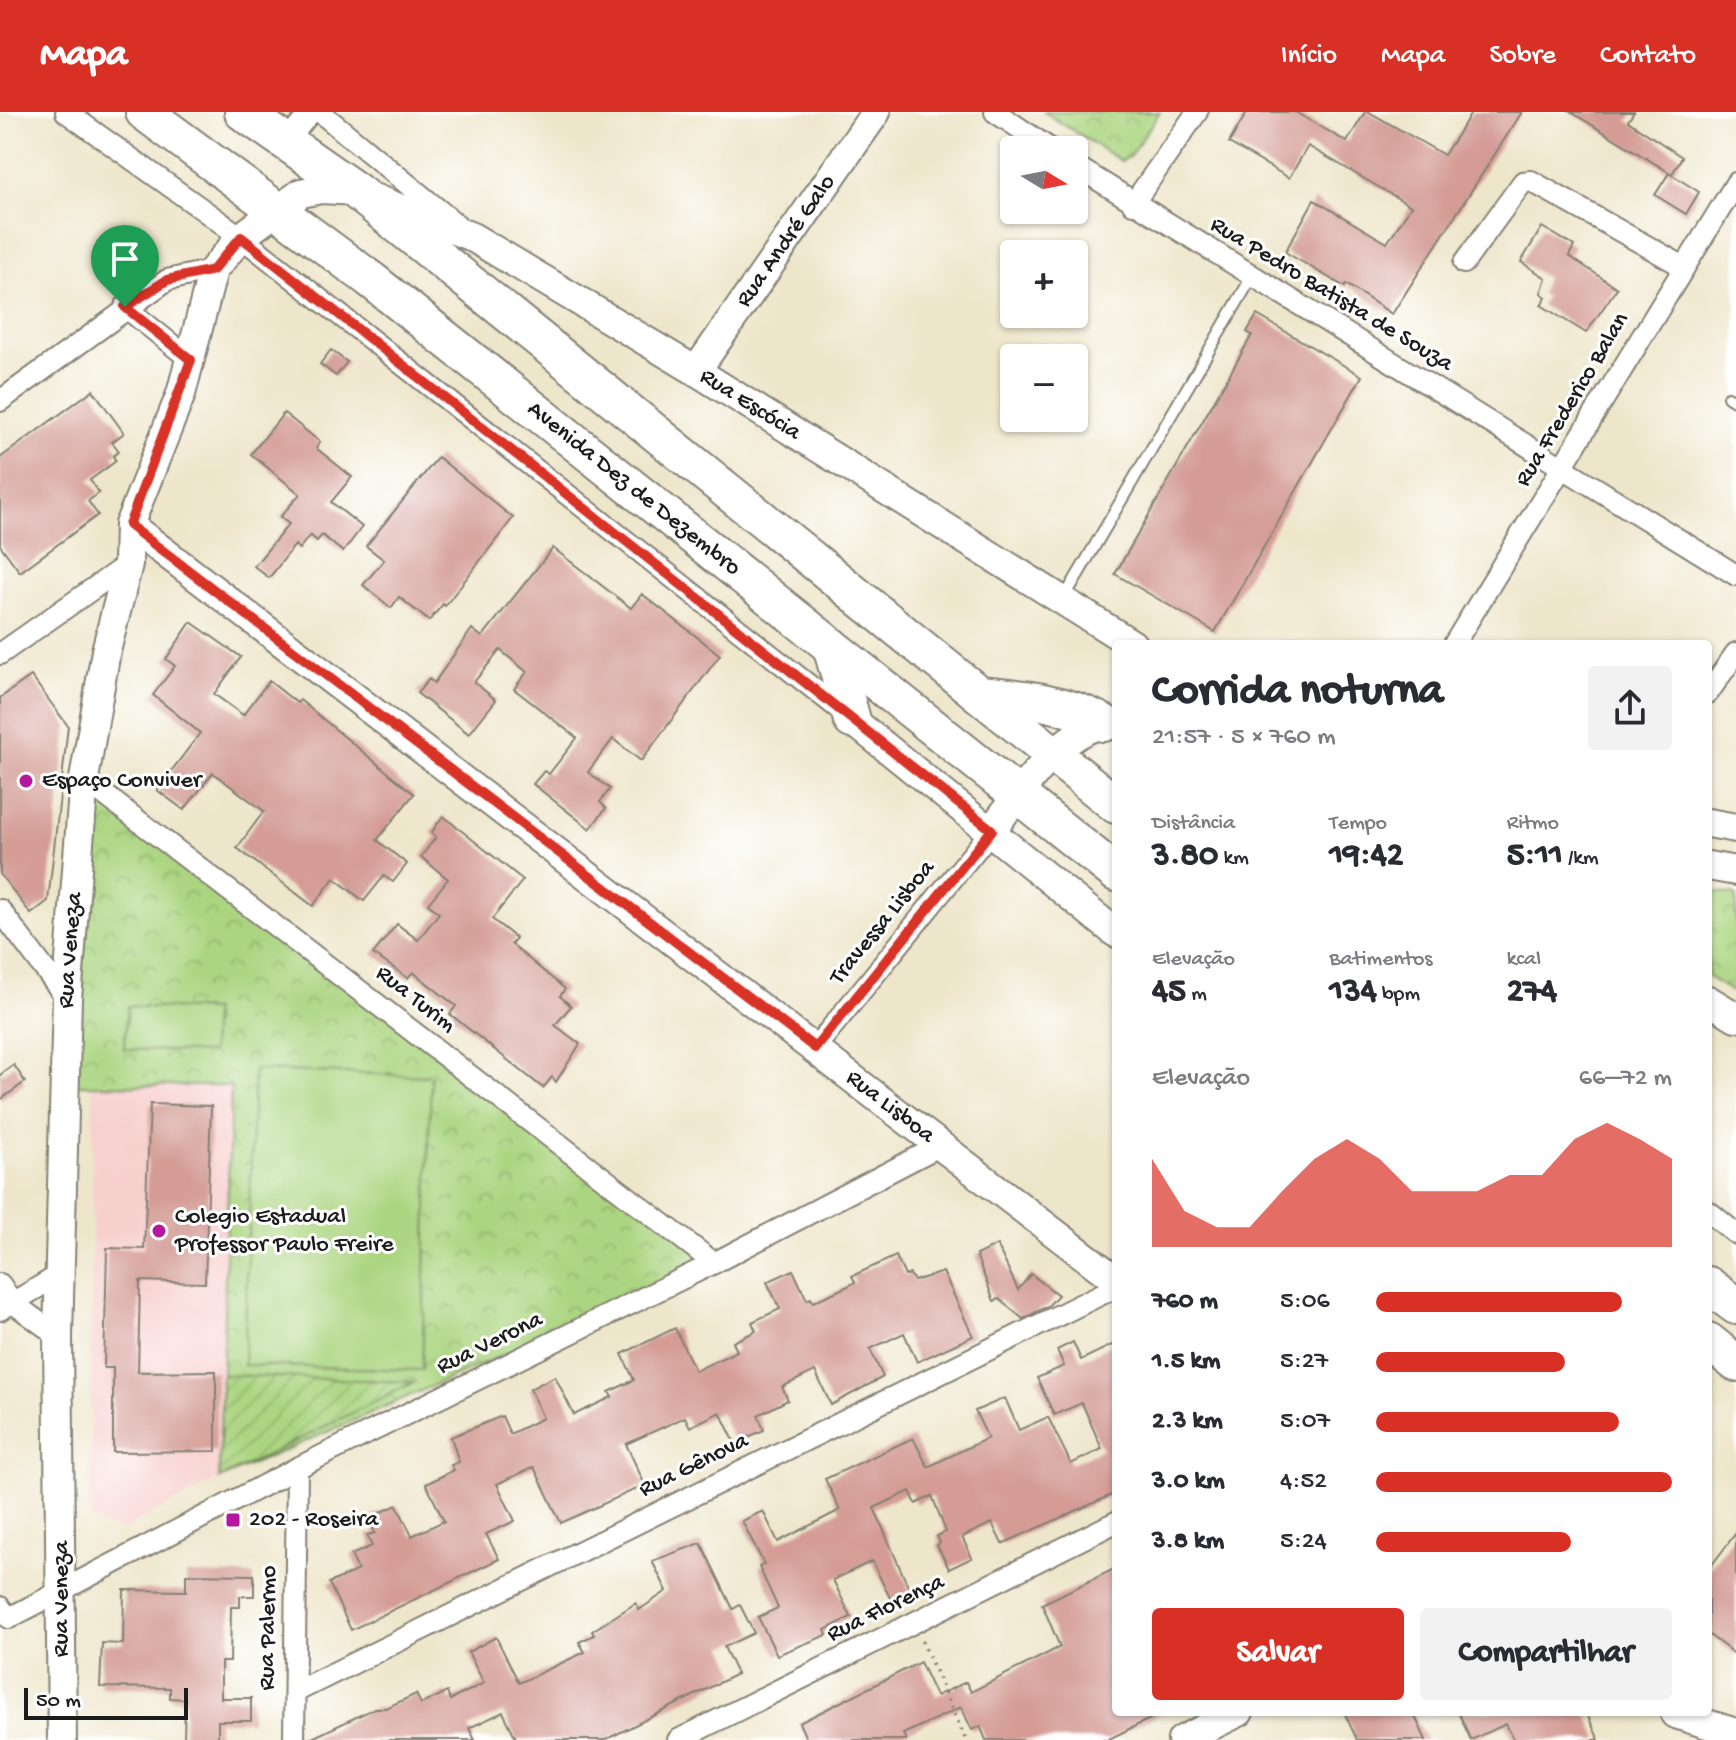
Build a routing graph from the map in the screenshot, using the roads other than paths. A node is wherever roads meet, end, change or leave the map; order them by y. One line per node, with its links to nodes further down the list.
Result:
1 (66, 112): 16 (street)
2 (144, 112): 15 (highway, Avenida Dez de Dezembro)
3 (243, 112): 10 (highway)
4 (311, 112): 10 (street)
5 (320, 112): 17 (street)
6 (876, 112): 24 (street, Rua André Galo)
7 (995, 112): 9 (street)
8 (1197, 112): 14 (street)
9 (1031, 136)
10 (286, 142): 13 (highway)
11 (1088, 174): 14 (street, Rua Pedro Batista de Souza)
12 (1736, 183): 19 (street, Rua Frederico Balan)
13 (356, 191): 15 (street, Rua Veneza); 17 (street, Rua Escócia); 37 (highway)
14 (1133, 204): 21 (street, Rua Pedro Batista de Souza)
15 (276, 209): 16 (street, Rua Veneza); 33 (highway, Avenida Dez de Dezembro)
16 (241, 237): 20 (street, Rua Veneza); 38 (street)
17 (472, 237): 24 (street, Rua Escócia)
18 (1464, 263): 19 (street)
19 (1684, 267): 26 (street, Rua Frederico Balan)
20 (213, 270): 22 (street); 23 (street, Rua Veneza)
21 (1252, 277): 26 (street, Rua Pedro Batista de Souza); 30 (lane)
22 (125, 307): 23 (street); 25 (street)
23 (191, 360): 27 (street, Rua Veneza)
24 (696, 371): 30 (street, Rua Escócia)
25 (0, 401)
26 (1563, 466): 29 (street, Rua Pedro Batista de Souza); 32 (street, Rua Frederico Balan)
27 (129, 525): 28 (street, Rua Veneza); 55 (street, Rua Lisboa)
28 (128, 564): 35 (street); 41 (street, Rua Veneza)
29 (1736, 575)
30 (1063, 601): 31 (street, Rua Escócia)
31 (1126, 640)
32 (1456, 640)
33 (831, 646): 38 (highway); 42 (highway, Avenida Dez de Dezembro)
34 (1736, 653): 36 (street)
35 (0, 654)
36 (1712, 687)
37 (979, 694): 39 (highway); 40 (highway)
38 (852, 720): 46 (street)
39 (1112, 727): 40 (street)
40 (1055, 754): 42 (street); 43 (highway)
41 (84, 779): 52 (street, Rua Veneza); 59 (street, Rua Turim)
42 (1018, 795): 46 (street); 48 (highway, Avenida Dez de Dezembro)
43 (1112, 802)
44 (1712, 824): 45 (street)
45 (1736, 828)
46 (992, 830): 51 (street); 55 (street, Travessa Lisboa)
47 (1712, 867): 49 (street)
48 (1112, 870)
49 (1736, 871)
50 (0, 910): 52 (street)
51 (1112, 930)
52 (67, 999): 60 (street, Rua Veneza)
53 (1712, 1002): 54 (street)
54 (1736, 1017)
55 (815, 1048): 56 (street, Rua Lisboa)
56 (941, 1145): 59 (street, Rua Verona); 61 (street, Rua Lisboa)
57 (1712, 1214): 58 (street)
58 (1736, 1234)
59 (714, 1263): 70 (street, Rua Verona)
60 (59, 1275): 66 (street); 67 (street, Rua Veneza)
61 (1112, 1277)
62 (0, 1284): 66 (street)
63 (1712, 1288): 65 (highway)
64 (1112, 1289): 74 (street, Rua Gênova)
65 (1736, 1306)
66 (6, 1307): 67 (street)
67 (58, 1336): 72 (street, Rua Veneza)
68 (1712, 1344): 69 (highway)
69 (1736, 1363)
70 (297, 1468): 72 (street, Rua Verona); 74 (street, Rua Palermo)
71 (1112, 1524): 80 (street, Rua Florença)
72 (63, 1591): 73 (street, Rua Verona); 78 (street, Rua Veneza)
73 (0, 1607)
74 (295, 1692): 79 (street, Rua Palermo)
75 (1231, 1716): 81 (street)
76 (1675, 1722): 77 (street)
77 (1736, 1733)
78 (62, 1740)
79 (294, 1740)
80 (678, 1740)
81 (1182, 1740)

